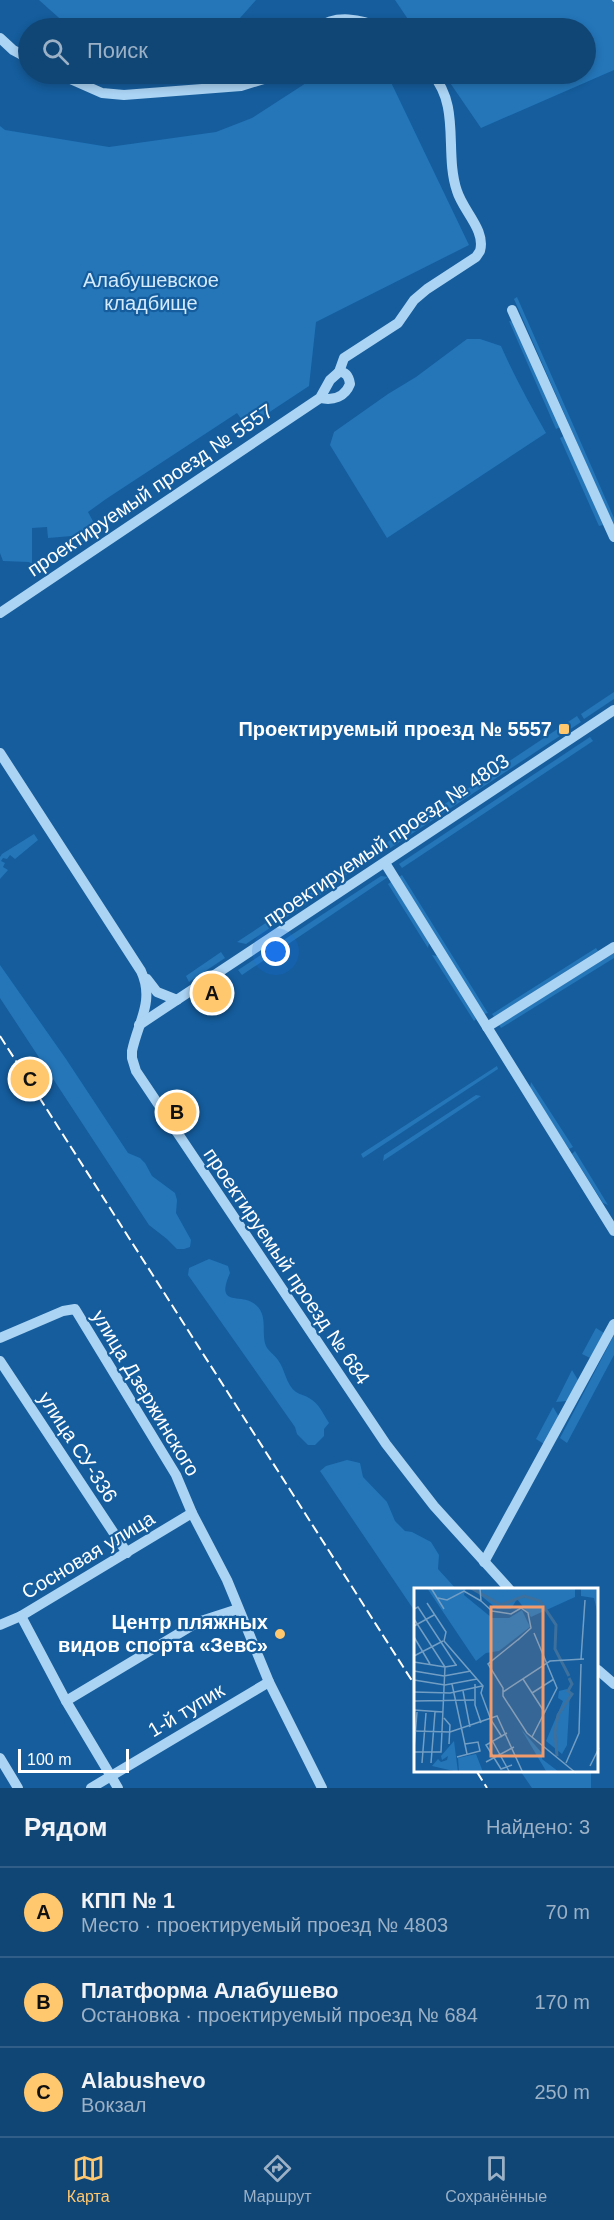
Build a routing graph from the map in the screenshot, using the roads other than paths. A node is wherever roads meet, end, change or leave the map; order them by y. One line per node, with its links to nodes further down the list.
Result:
1 (0, 38): 2 (street)
2 (18, 53)
3 (82, 84): 4 (street)
4 (248, 84)
5 (441, 84): 7 (street)
6 (512, 310): 9 (street)
7 (339, 372): 8 (street, проектируемый проезд № 5557); 8 (street, проектируемый проезд № 5557)
8 (320, 398): 10 (street, проектируемый проезд № 5557)
9 (614, 537)
10 (0, 613)
11 (614, 710): 13 (street, проектируемый проезд № 4803)
12 (0, 753): 15 (street, проектируемый проезд № 684)
13 (385, 863): 16 (street, проектируемый проезд № 4803); 18 (street)
14 (614, 947): 18 (street)
15 (141, 971): 16 (street); 17 (street, проектируемый проезд № 684)
16 (177, 1000): 17 (street, проектируемый проезд № 4803)
17 (139, 1026): 25 (street, проектируемый проезд № 684)
18 (487, 1027): 19 (street)
19 (614, 1231)
20 (614, 1324): 25 (street)
21 (0, 1338): 23 (street, улица Дзержинского)
22 (0, 1361): 24 (street, улица СУ-336)
23 (192, 1514): 24 (street, Сосновая улица); 27 (street, улица Дзержинского)
24 (127, 1553): 28 (street, Сосновая улица)
25 (484, 1562): 26 (street, проектируемый проезд № 684)
26 (508, 1588)
27 (238, 1609): 31 (street, улица Дзержинского); 33 (street)
28 (21, 1616): 29 (street, Сосновая улица); 33 (street)
29 (0, 1625)
30 (599, 1672): 32 (street)
31 (269, 1682): 35 (street, 1-й тупик); 39 (street, улица Дзержинского)
32 (614, 1684)
33 (66, 1701): 35 (street)
34 (0, 1758): 36 (street)
35 (110, 1776): 37 (street, 1-й тупик); 38 (street)
36 (18, 1788)
37 (91, 1788)
38 (118, 1788)
39 (322, 1788)

